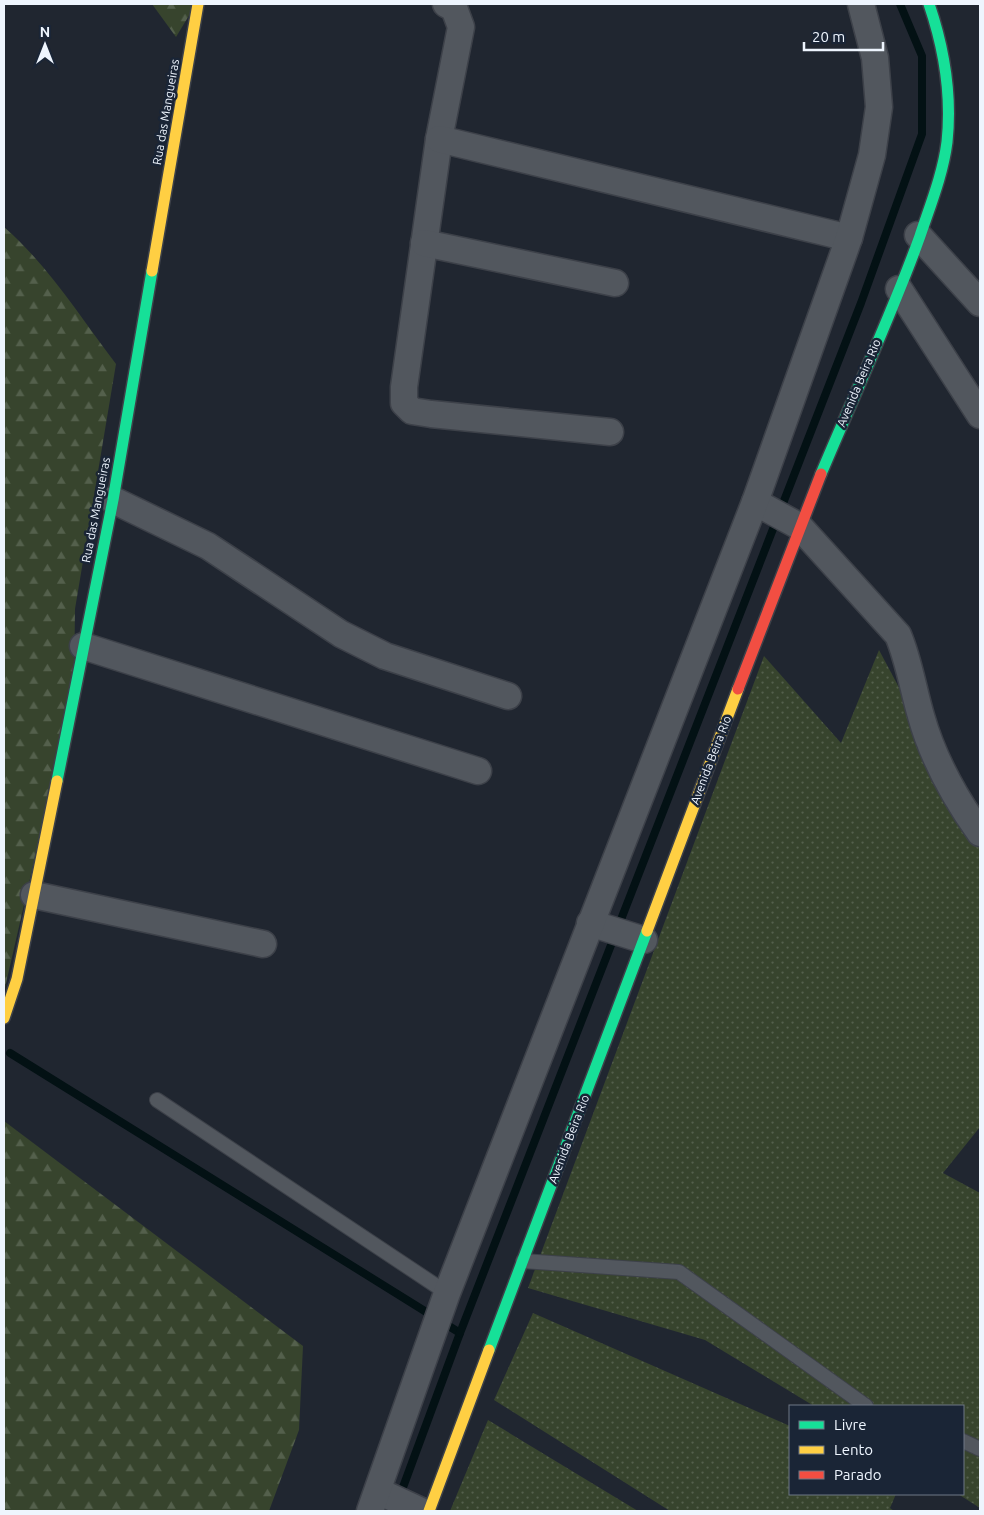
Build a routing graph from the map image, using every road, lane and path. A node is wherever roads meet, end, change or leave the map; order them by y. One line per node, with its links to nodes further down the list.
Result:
1 (198, 4): 14 (street, Rua das Mangueiras)
2 (446, 4): 5 (street)
3 (861, 4): 7 (street)
4 (929, 4): 6 (street, Avenida Beira Rio)
5 (439, 140): 7 (street); 8 (street)
6 (918, 235): 10 (street, Avenida Beira Rio); 11 (street)
7 (849, 238): 15 (street)
8 (424, 243): 9 (street); 13 (street)
9 (615, 283)
10 (899, 290): 12 (street); 16 (street, Avenida Beira Rio)
11 (980, 302)
12 (980, 415)
13 (610, 432)
14 (113, 500): 17 (street, Rua das Mangueiras); 18 (street)
15 (761, 505): 16 (street); 22 (street)
16 (794, 523): 20 (street); 23 (street, Avenida Beira Rio)
17 (84, 646): 19 (street); 21 (street, Rua das Mangueiras)
18 (508, 696)
19 (478, 771)
20 (980, 833)
21 (34, 895): 24 (street); 25 (street, Rua das Mangueiras)
22 (597, 925): 23 (street); 28 (street)
23 (636, 938): 27 (street, Avenida Beira Rio)
24 (263, 944)
25 (4, 1018)
26 (157, 1100): 28 (lane)
27 (523, 1261): 29 (lane); 33 (street, Avenida Beira Rio)
28 (445, 1300): 32 (street)
29 (865, 1405)
30 (964, 1442): 31 (lane)
31 (980, 1450)
32 (378, 1499): 33 (street)
33 (420, 1510)

